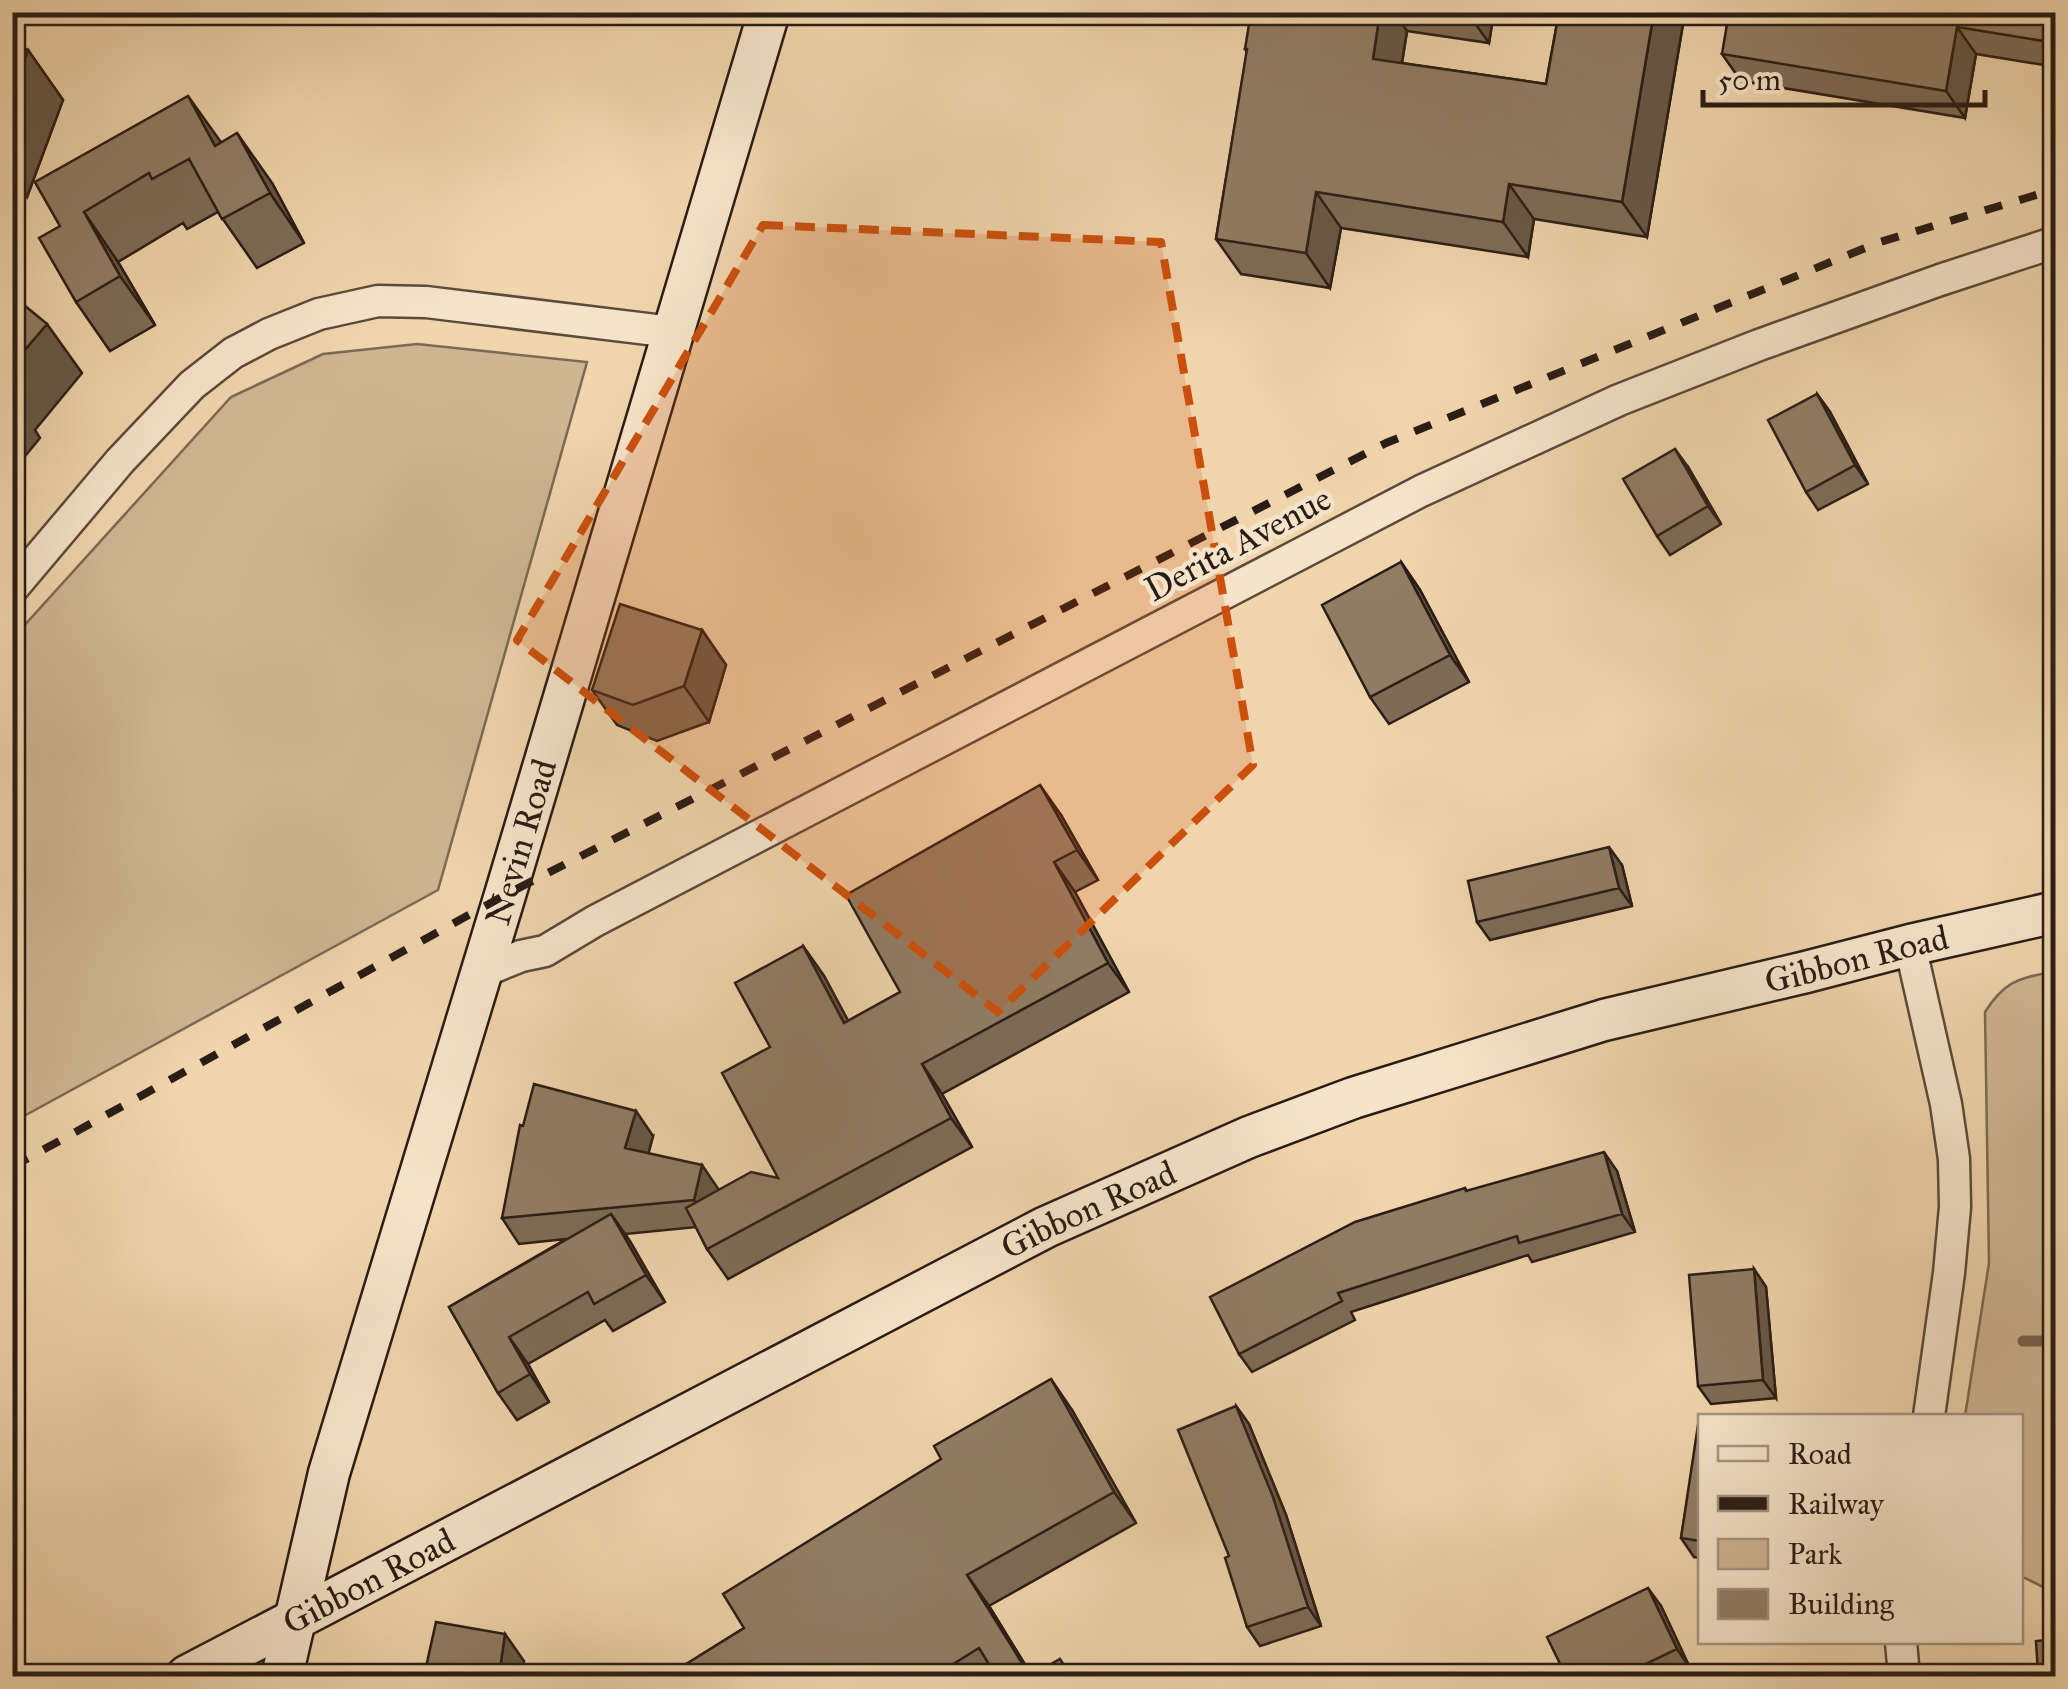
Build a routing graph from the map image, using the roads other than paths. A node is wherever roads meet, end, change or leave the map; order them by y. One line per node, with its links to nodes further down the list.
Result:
1 (769, 12): 3 (main road, Nevin Road)
2 (2056, 242): 7 (street, Derita Avenue)
3 (672, 332): 4 (street); 7 (main road, Nevin Road)
4 (12, 589)
5 (2056, 912): 6 (main road, Gibbon Road)
6 (1910, 945): 8 (street); 9 (main road, Gibbon Road)
7 (482, 972): 9 (main road, Nevin Road)
8 (1929, 1414)
9 (294, 1622): 11 (main road, Gibbon Road); 12 (main road, Nevin Road)
10 (1901, 1644): 13 (street)
11 (187, 1676)
12 (282, 1676)
13 (1904, 1676)

